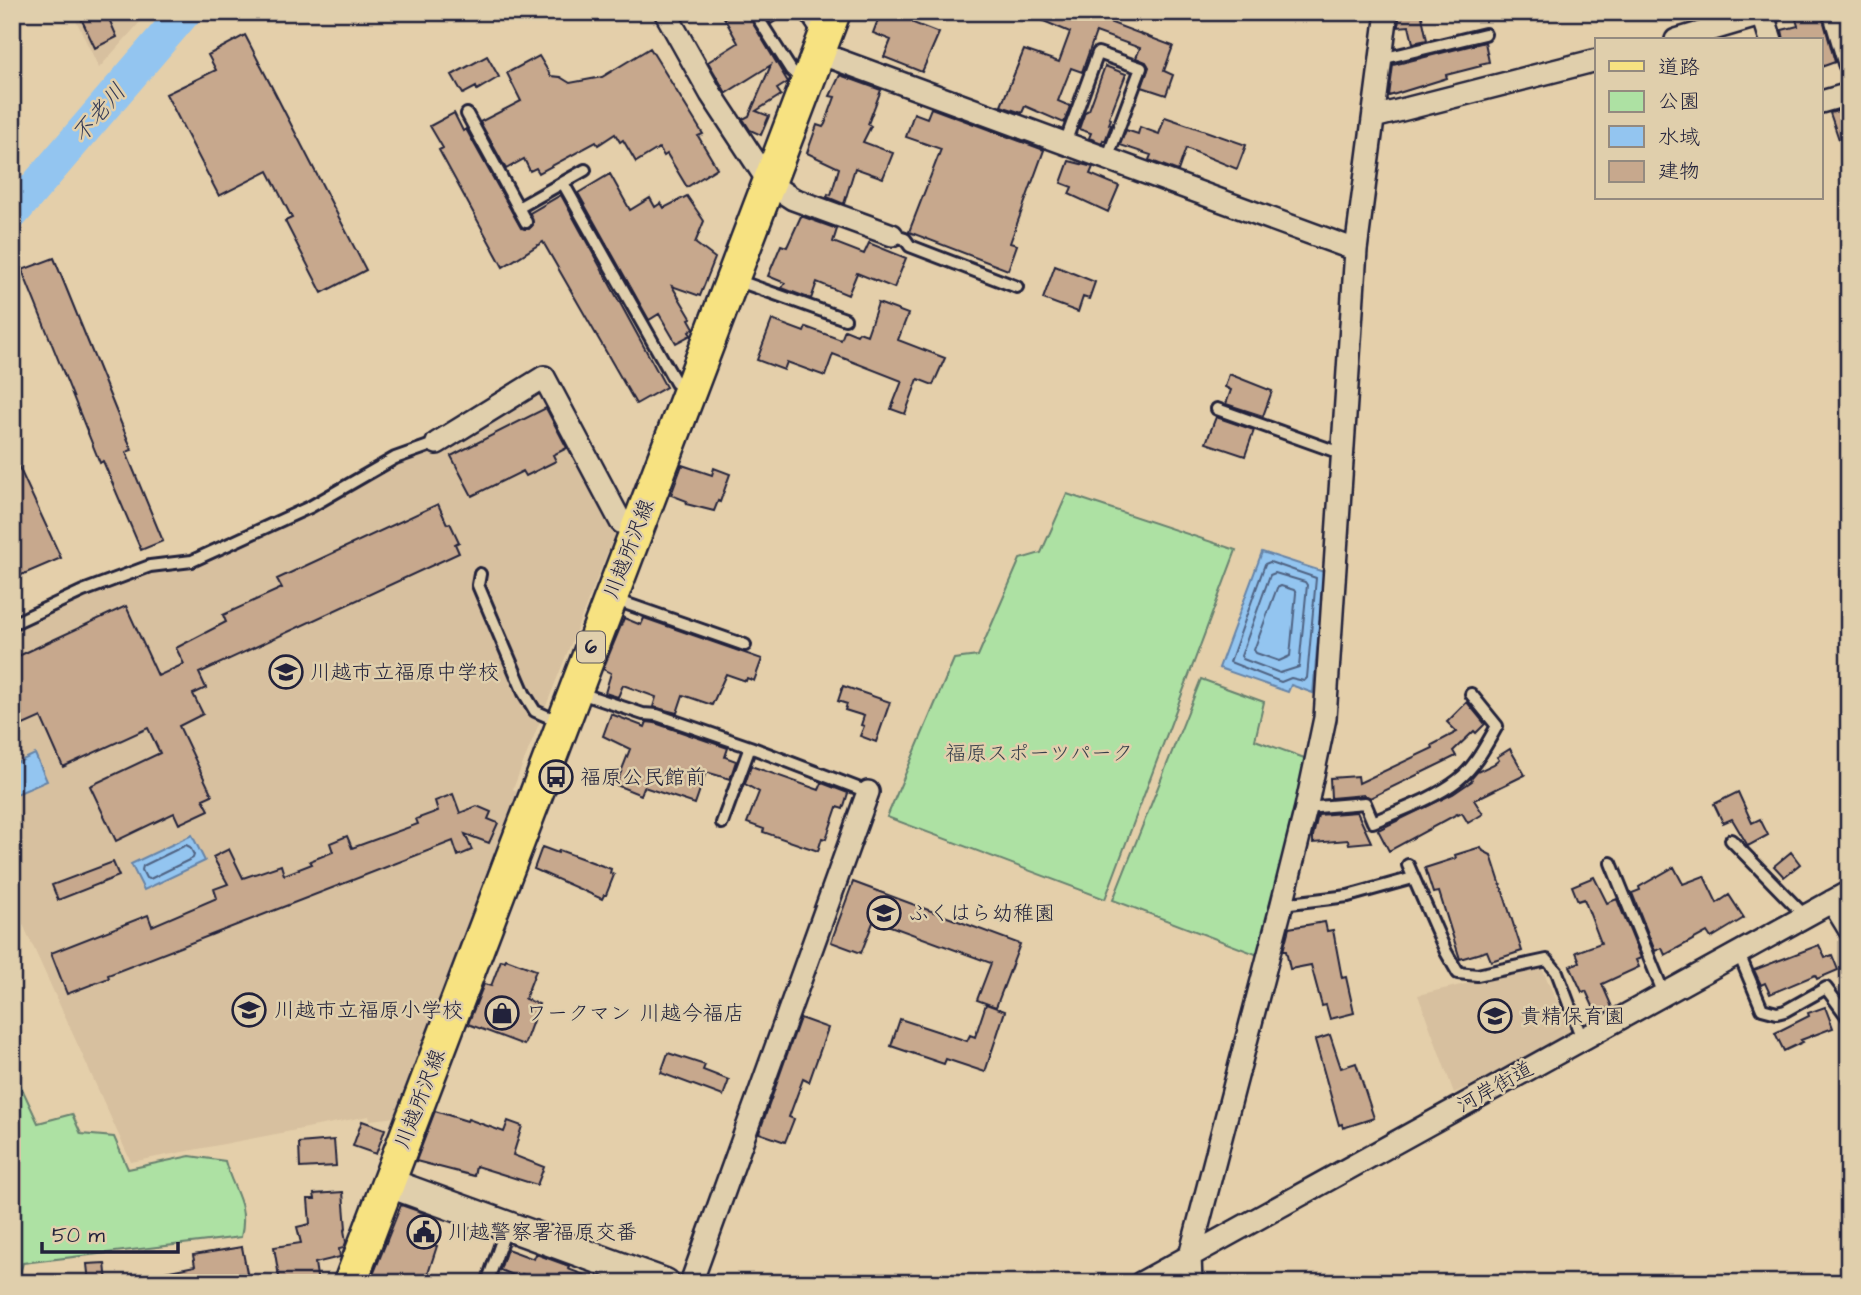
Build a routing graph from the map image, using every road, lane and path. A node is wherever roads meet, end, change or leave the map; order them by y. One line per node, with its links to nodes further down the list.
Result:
1 (665, 12): 22 (street)
2 (754, 12): 13 (lane)
3 (1387, 12): 10 (street)
4 (1767, 14): 8 (street); 9 (street)
5 (1840, 14): 12 (street)
6 (821, 28): 13 (main road, 川越所沢線 / 6); 18 (street)
7 (1485, 34): 10 (lane)
8 (1690, 38)
9 (1771, 38)
10 (1381, 59): 17 (street)
11 (1595, 61): 17 (street)
12 (1849, 63)
13 (808, 83): 22 (main road, 川越所沢線 / 6)
14 (1849, 94): 15 (street)
15 (1822, 102)
16 (467, 114): 23 (lane)
17 (1374, 117): 26 (street)
18 (1065, 143): 19 (street); 19 (lane)
19 (1107, 159): 26 (street)
20 (585, 170): 21 (lane)
21 (563, 183): 23 (lane); 30 (lane)
22 (770, 184): 25 (street); 27 (main road, 川越所沢線 / 6)
23 (519, 208): 24 (lane)
24 (526, 222)
25 (892, 235): 28 (lane)
26 (1356, 250): 33 (street)
27 (733, 279): 29 (lane); 30 (main road, 川越所沢線 / 6)
28 (1017, 287)
29 (845, 319)
30 (689, 393): 34 (main road, 川越所沢線 / 6)
31 (1217, 409): 33 (lane)
32 (438, 443): 34 (street); 37 (lane)
33 (1344, 454): 44 (street)
34 (637, 531): 36 (main road, 川越所沢線 / 6)
35 (480, 574): 41 (lane)
36 (610, 598): 38 (lane); 39 (main road, 川越所沢線 / 6)
37 (12, 624)
38 (745, 645)
39 (575, 691): 41 (main road, 川越所沢線 / 6); 42 (lane)
40 (1471, 694): 44 (lane)
41 (562, 723): 58 (main road, 川越所沢線 / 6)
42 (750, 747): 43 (lane); 45 (lane)
43 (868, 792): 64 (street)
44 (1306, 808): 51 (street)
45 (722, 823)
46 (1731, 840): 52 (lane)
47 (1611, 863): 55 (lane)
48 (1408, 865): 49 (lane)
49 (1413, 878): 51 (lane); 57 (lane)
50 (1840, 897): 52 (street, 河岸街道); 53 (street)
51 (1282, 904): 60 (street)
52 (1805, 916): 54 (street, 河岸街道)
53 (1849, 929)
54 (1738, 954): 55 (street, 河岸街道); 56 (lane)
55 (1664, 994): 57 (street, 河岸街道)
56 (1849, 1019)
57 (1582, 1038): 60 (street, 河岸街道)
58 (389, 1183): 59 (street); 61 (main road, 川越所沢線 / 6)
59 (507, 1226): 62 (lane); 63 (street)
60 (1190, 1256): 65 (street, 河岸街道); 66 (street)
61 (350, 1283)
62 (487, 1283)
63 (665, 1283)
64 (691, 1283)
65 (1141, 1283)
66 (1191, 1283)

